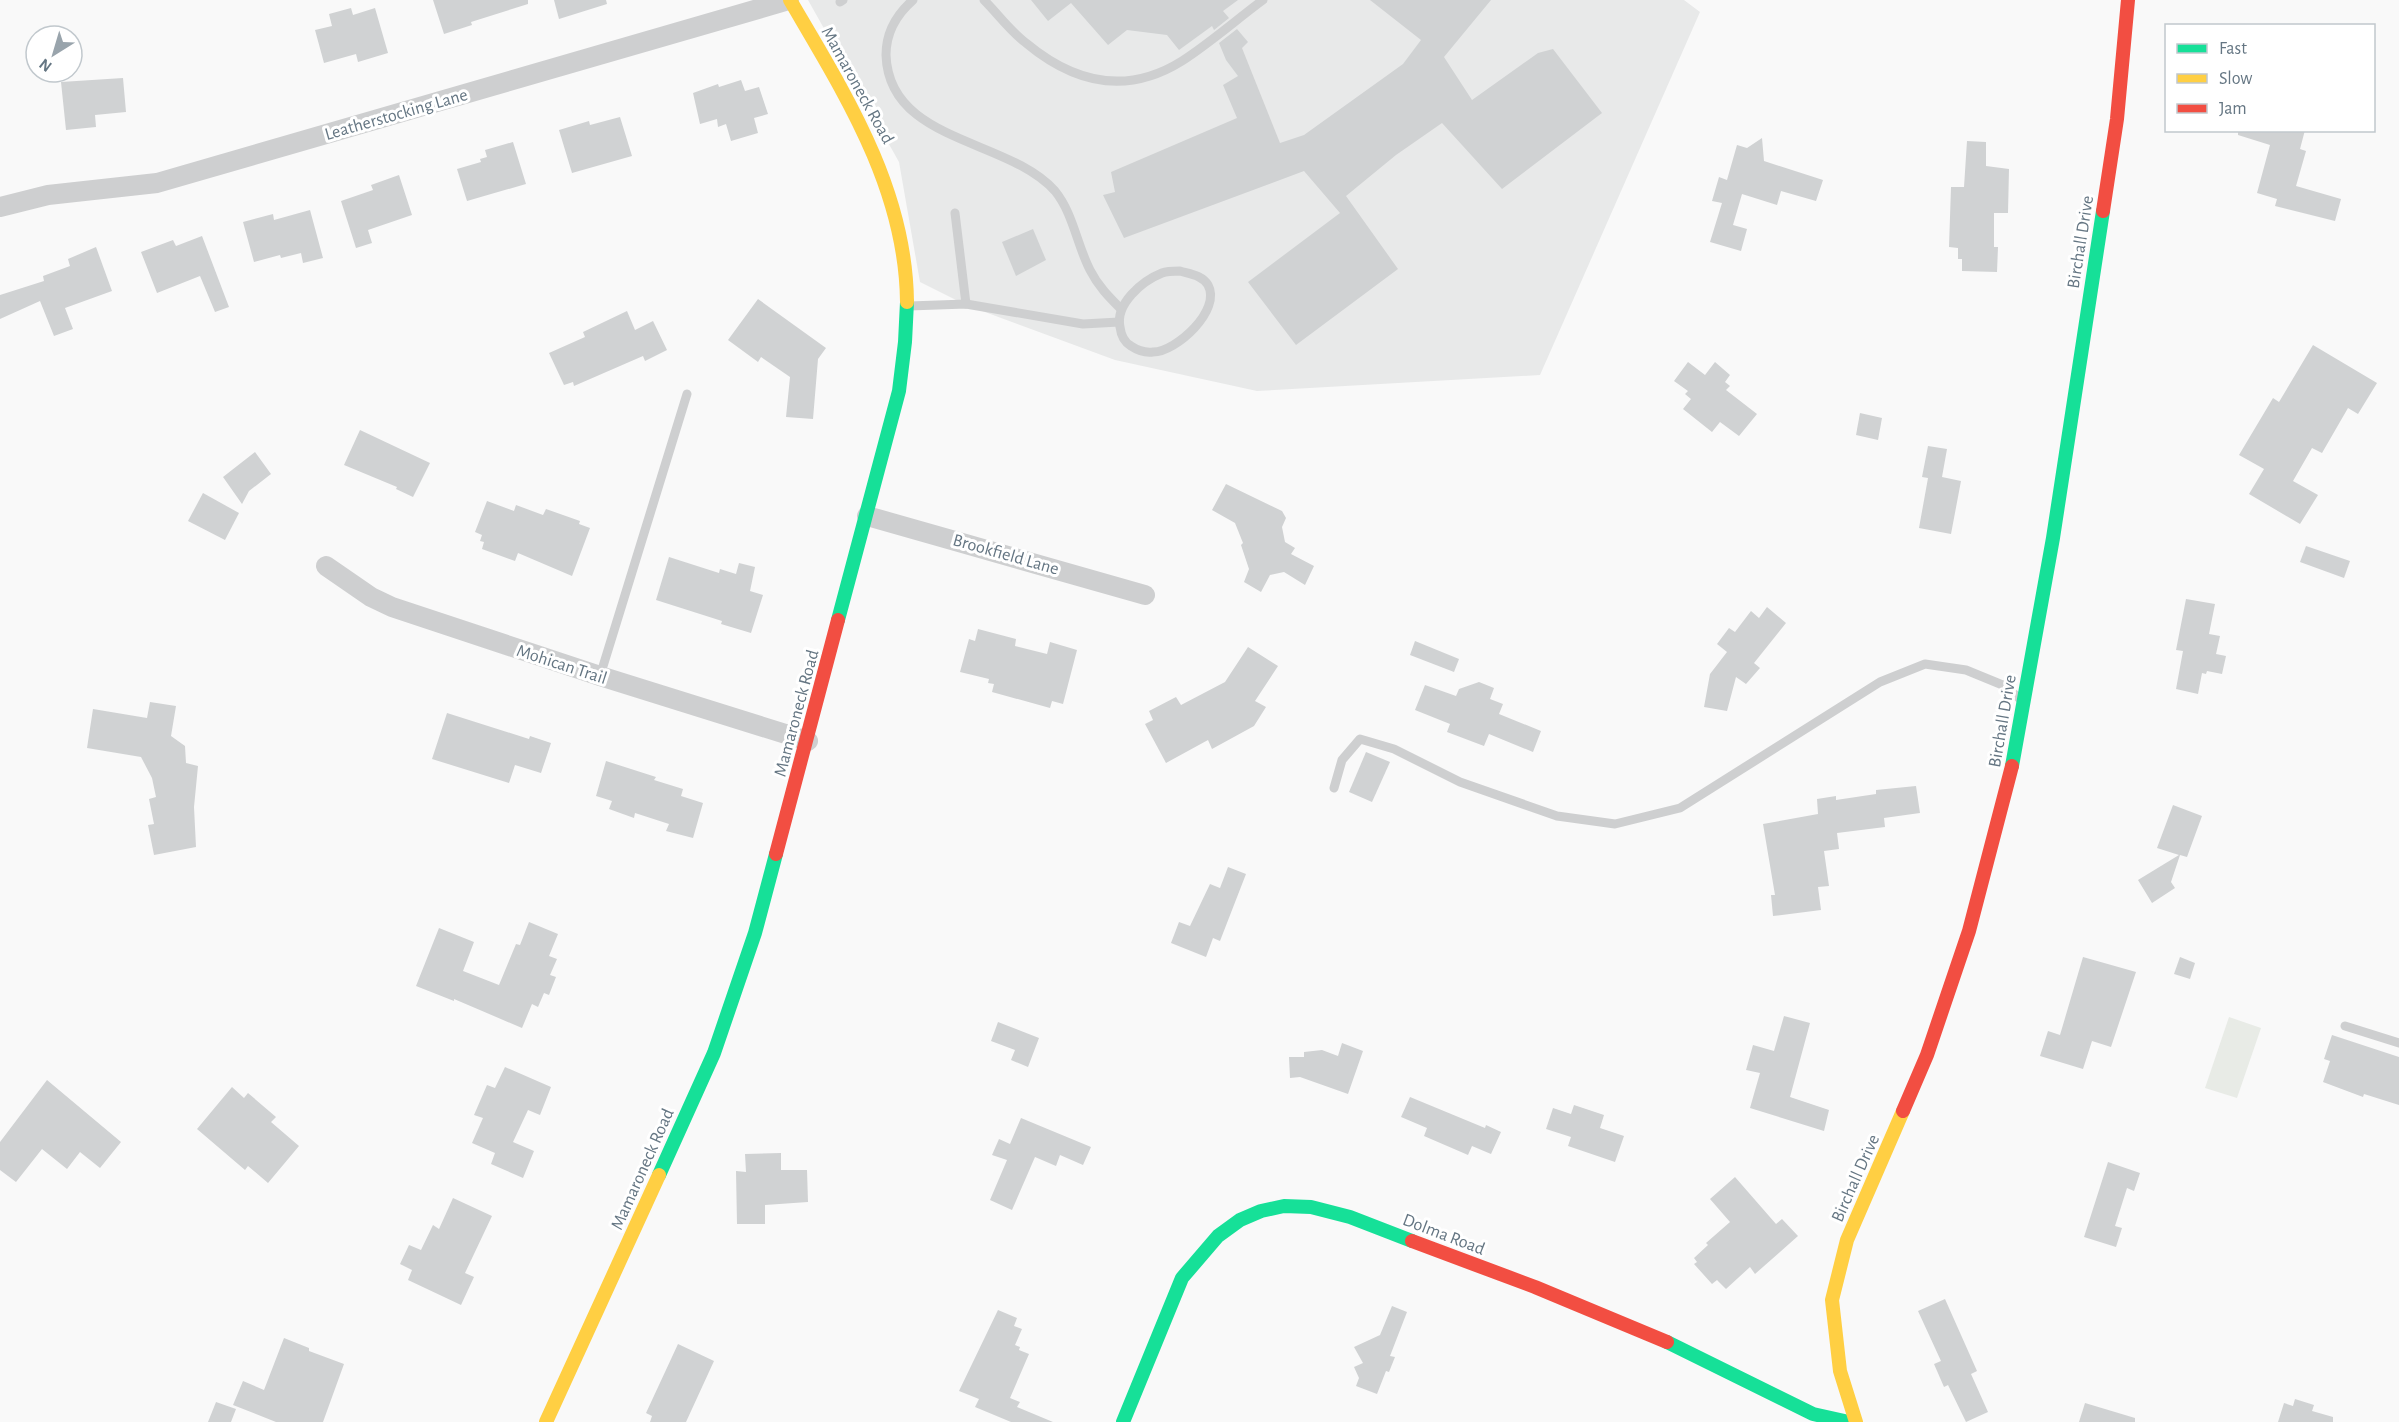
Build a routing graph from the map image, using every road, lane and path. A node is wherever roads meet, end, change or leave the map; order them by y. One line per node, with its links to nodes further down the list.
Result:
1 (789, 0): 6 (street, Leatherstocking Lane); 9 (street, Mamaroneck Road)
2 (914, 0): 10 (lane)
3 (984, 0): 4 (lane)
4 (1263, 0)
5 (2128, 0): 17 (street, Birchall Drive)
6 (0, 207)
7 (955, 213): 8 (lane)
8 (966, 304): 9 (lane); 11 (lane)
9 (907, 306): 13 (street, Mamaroneck Road)
10 (1121, 309): 11 (lane); 11 (lane)
11 (1119, 322)
12 (687, 394): 16 (lane)
13 (867, 516): 15 (street, Brookfield Lane); 18 (street, Mamaroneck Road)
14 (326, 566): 16 (street, Mohican Trail)
15 (1145, 595)
16 (600, 676): 18 (street, Mohican Trail)
17 (2024, 703): 19 (lane); 25 (street, Birchall Drive)
18 (807, 741): 22 (street, Mamaroneck Road)
19 (1334, 788)
20 (2345, 1026): 21 (lane)
21 (2399, 1043)
22 (546, 1422)
23 (1124, 1422): 24 (street, Dolma Road)
24 (1849, 1422)
25 (1856, 1422)

